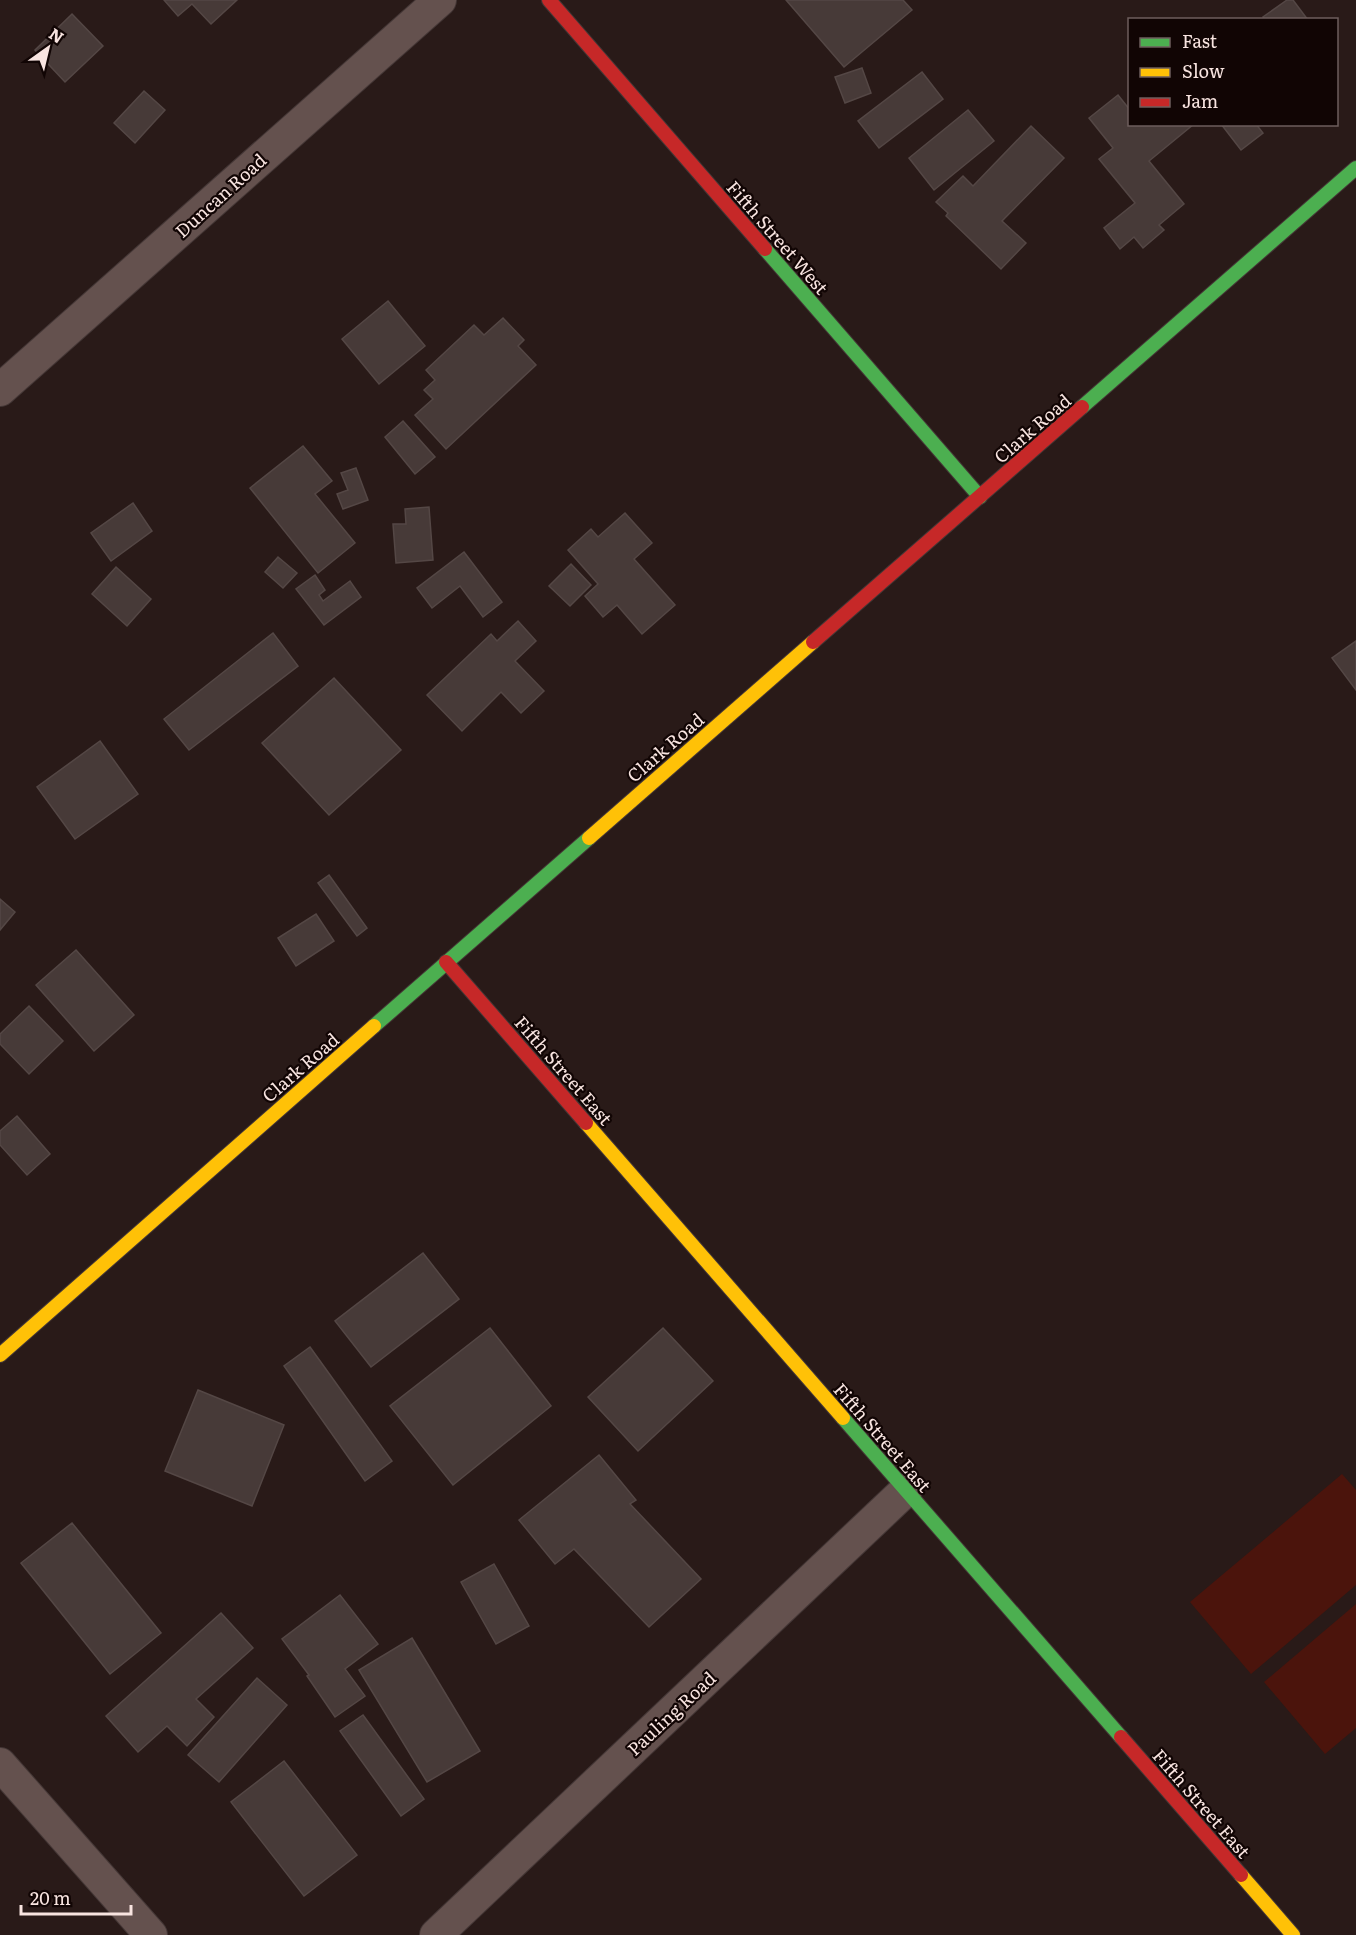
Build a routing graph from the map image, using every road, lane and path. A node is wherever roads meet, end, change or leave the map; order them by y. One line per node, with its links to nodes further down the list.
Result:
1 (440, 0): 4 (street, Duncan Road)
2 (549, 0): 5 (street, Fifth Street West)
3 (1356, 168): 5 (street, Clark Road)
4 (0, 390)
5 (980, 497): 6 (street, Clark Road)
6 (446, 962): 7 (street, Clark Road); 8 (street, Fifth Street East)
7 (0, 1354)
8 (906, 1490): 11 (street, Pauling Road); 12 (street, Fifth Street East)
9 (0, 1764): 10 (street)
10 (151, 1935)
11 (436, 1935)
12 (1293, 1935)

